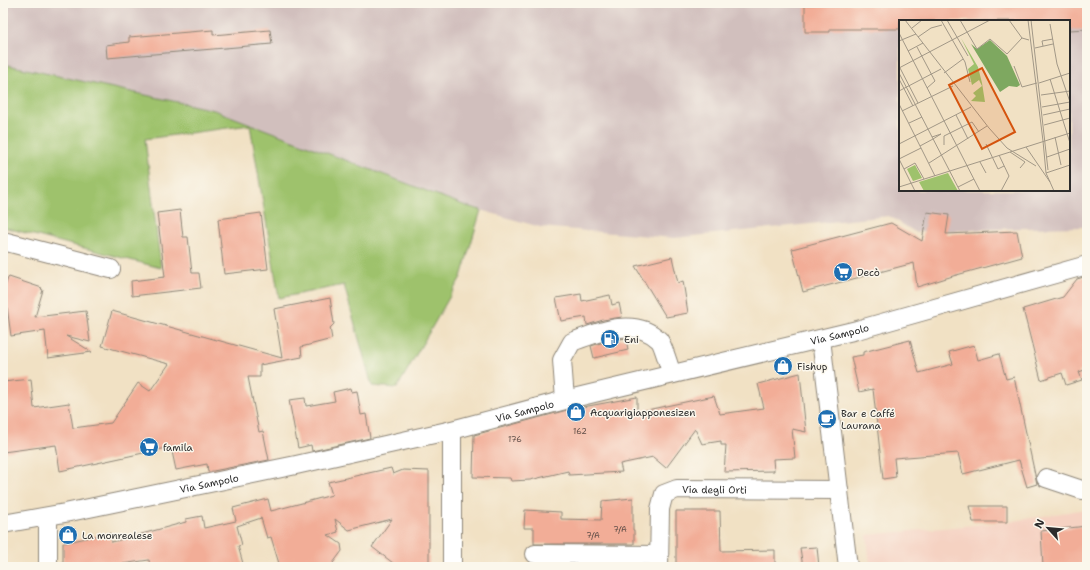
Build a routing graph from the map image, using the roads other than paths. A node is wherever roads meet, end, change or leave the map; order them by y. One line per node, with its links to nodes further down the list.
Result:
1 (3, 241): 3 (street)
2 (1087, 265): 4 (street, Via Sampolo)
3 (111, 269)
4 (821, 339): 5 (street, Via Sampolo); 9 (street)
5 (672, 374): 6 (street, Via Sampolo); 6 (street)
6 (565, 400): 7 (street, Via Sampolo)
7 (452, 430): 11 (street, Via Sampolo); 16 (street)
8 (1046, 478): 10 (street)
9 (839, 490): 14 (street, Via degli Orti); 17 (street)
10 (1087, 490)
11 (48, 516): 12 (street, Via Sampolo); 15 (street)
12 (3, 524)
13 (535, 554): 14 (street)
14 (659, 561)
15 (48, 567)
16 (452, 567)
17 (848, 567)

